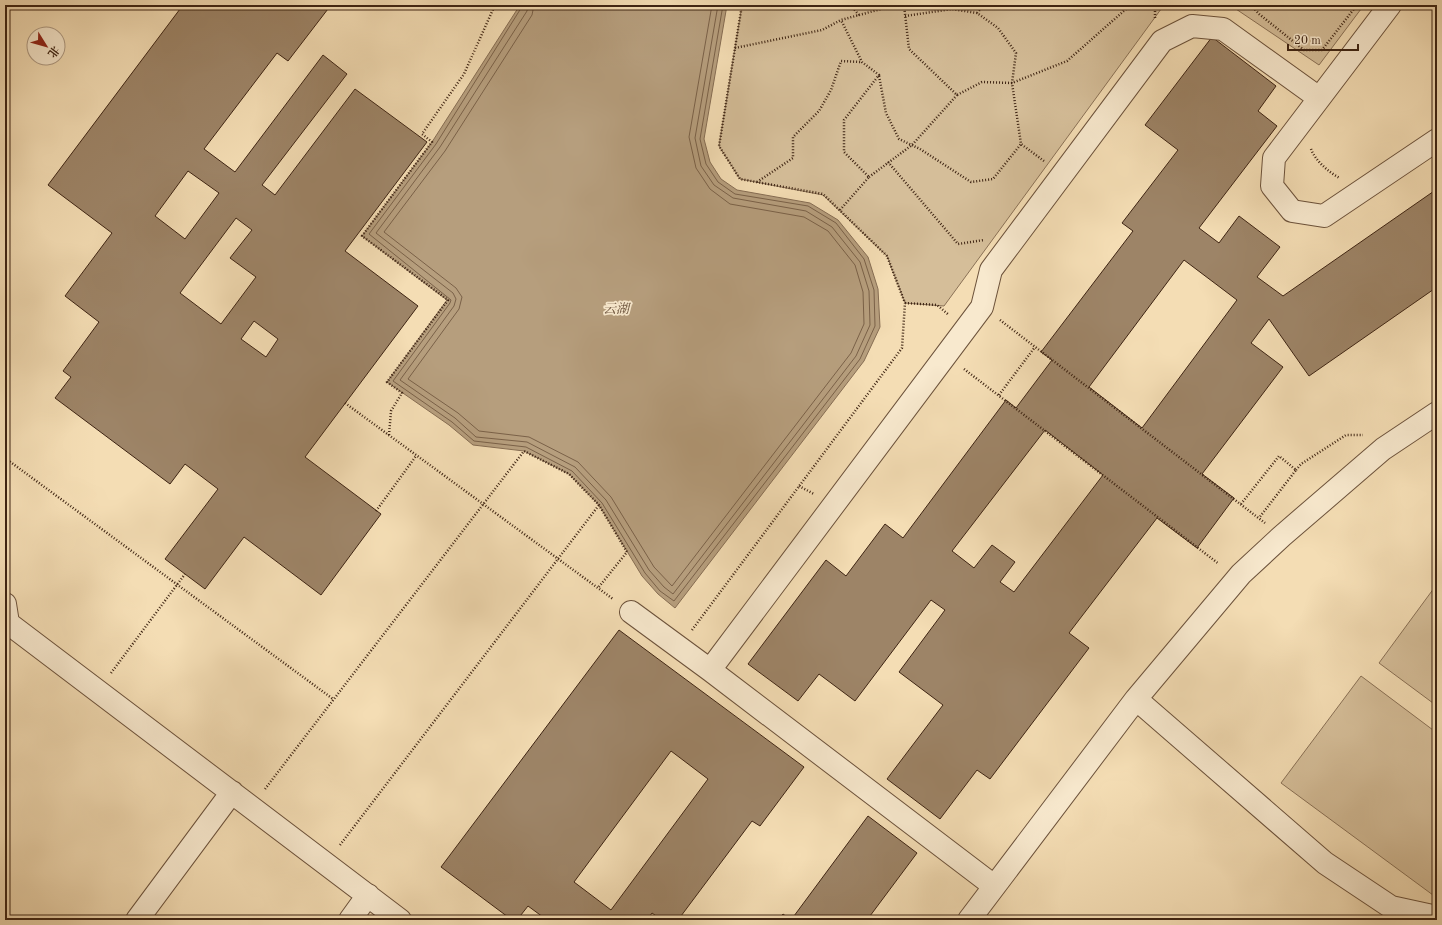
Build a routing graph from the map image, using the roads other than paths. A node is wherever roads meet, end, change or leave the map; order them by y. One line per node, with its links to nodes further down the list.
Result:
1 (1390, 5): 2 (lane)
2 (1319, 98): 3 (lane); 7 (lane)
3 (1437, 140)
4 (1437, 414): 8 (lane)
5 (5, 604): 9 (lane)
6 (631, 612): 7 (lane)
7 (710, 670): 10 (lane)
8 (1136, 699): 10 (lane); 12 (lane)
9 (232, 792): 11 (lane); 13 (lane)
10 (994, 886): 16 (lane)
11 (368, 895): 14 (lane); 15 (lane)
12 (1437, 917)
13 (137, 920)
14 (350, 920)
15 (400, 920)
16 (969, 920)

